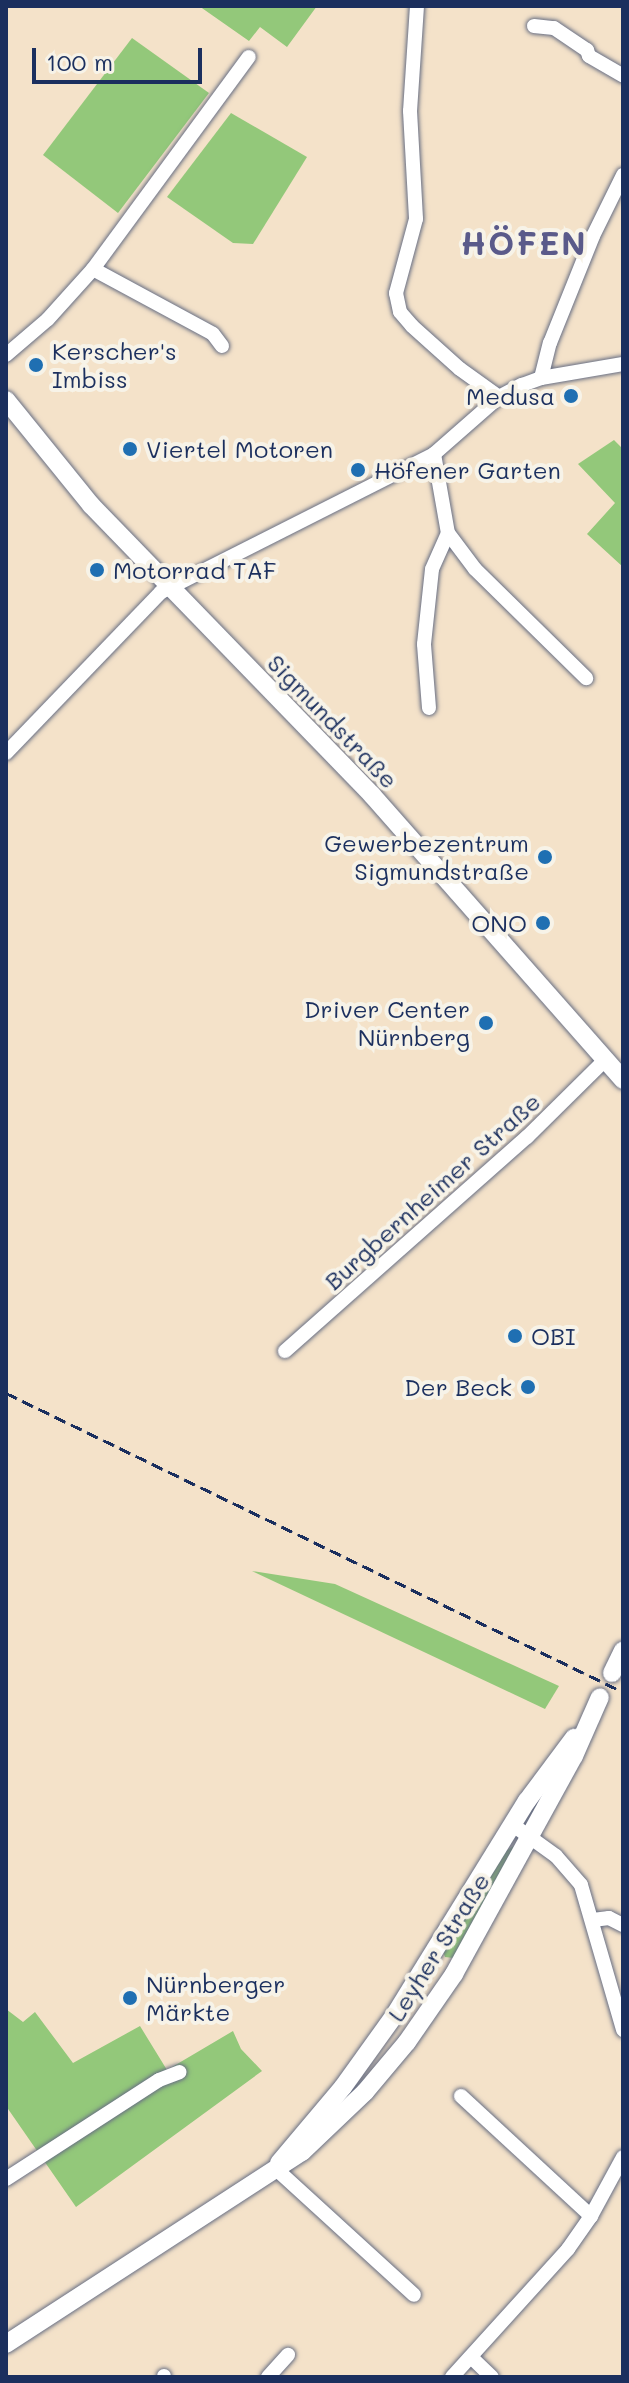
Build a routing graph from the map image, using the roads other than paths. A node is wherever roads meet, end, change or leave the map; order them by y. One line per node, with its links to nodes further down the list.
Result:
1 (417, 6): 11 (street)
2 (534, 26): 4 (street)
3 (249, 57): 6 (street)
4 (623, 76)
5 (623, 175): 10 (street)
6 (93, 269): 7 (street); 8 (street)
7 (222, 346)
8 (6, 355)
9 (623, 364): 10 (street)
10 (541, 378): 11 (street)
11 (499, 397): 13 (street)
12 (6, 400): 15 (main road, Sigmundstraße)
13 (434, 454): 14 (street); 15 (street)
14 (448, 533): 16 (street); 17 (street)
15 (169, 587): 18 (street); 19 (main road, Sigmundstraße)
16 (586, 678)
17 (429, 708)
18 (6, 753)
19 (605, 1060): 20 (main road, Sigmundstraße); 21 (street, Burgbernheimer Straße)
20 (623, 1080)
21 (285, 1351)
22 (623, 1650): 23 (main road)
23 (612, 1673)
24 (513, 1825): 25 (street); 25 (main road, Leyher Straße); 32 (main road, Leyher Straße)
25 (531, 1837): 26 (street); 32 (main road, Leyher Straße)
26 (593, 1920): 27 (street); 28 (street)
27 (623, 1925)
28 (623, 2030)
29 (180, 2072): 33 (street)
30 (461, 2096): 34 (street)
31 (623, 2157): 34 (street)
32 (275, 2168): 35 (street); 36 (main road, Leyher Straße)
33 (6, 2179)
34 (591, 2216): 38 (street)
35 (414, 2295)
36 (6, 2344)
37 (288, 2355): 39 (street)
38 (471, 2357): 40 (street); 41 (street)
39 (269, 2377)
40 (452, 2377)
41 (492, 2377)

